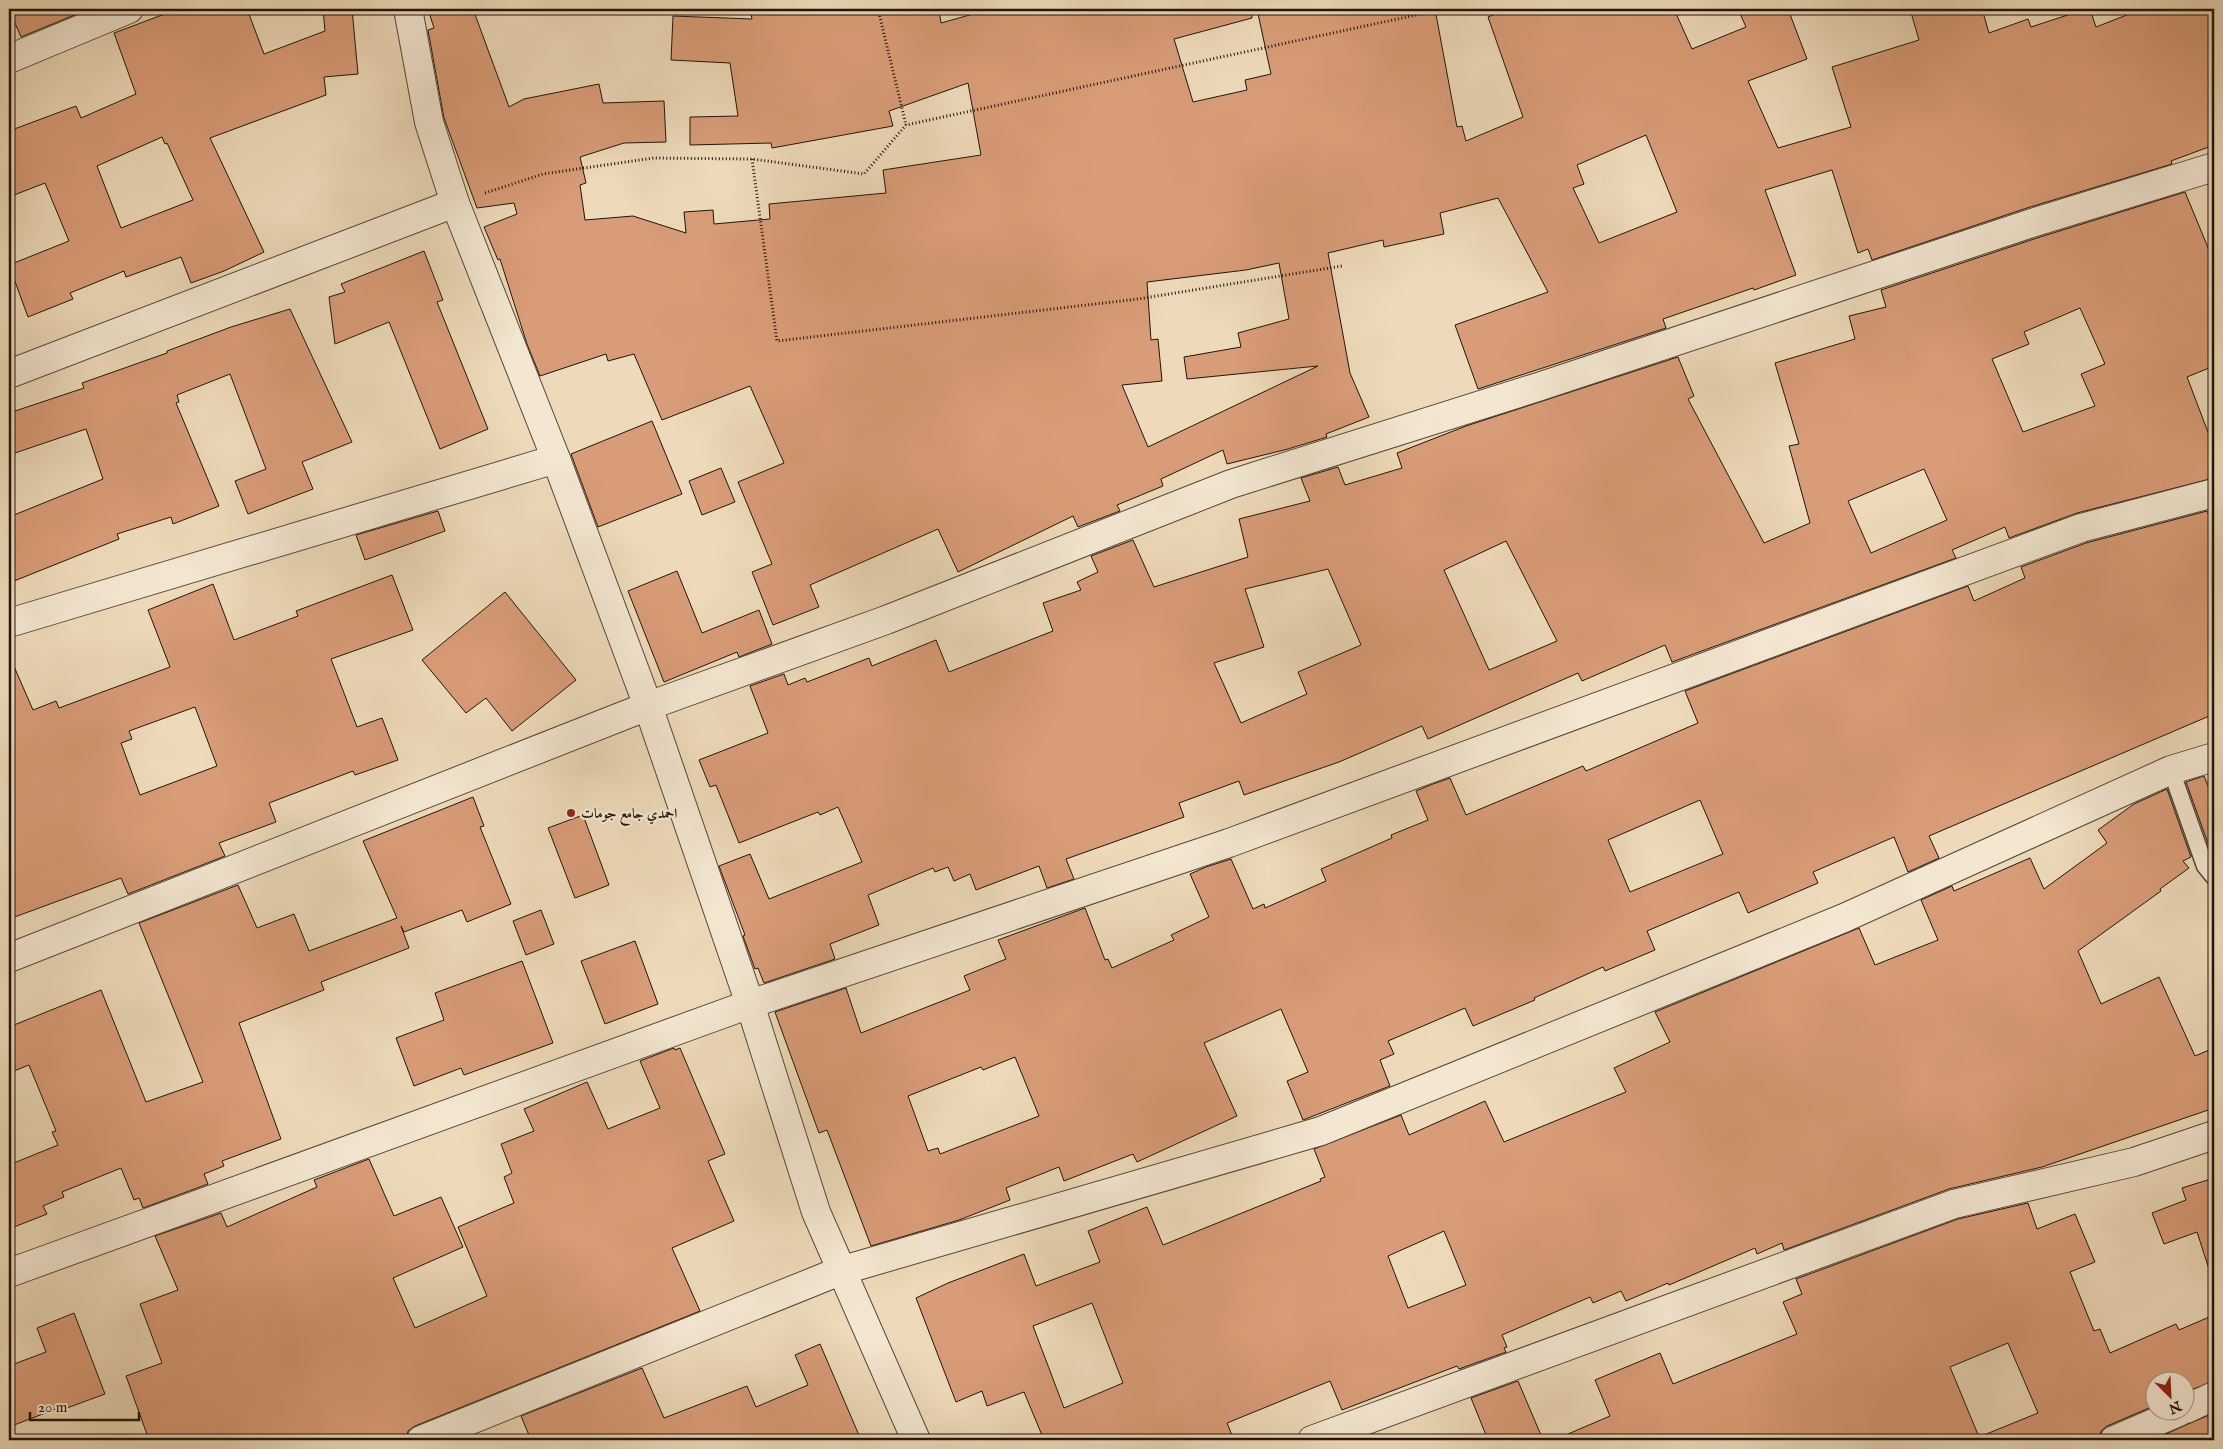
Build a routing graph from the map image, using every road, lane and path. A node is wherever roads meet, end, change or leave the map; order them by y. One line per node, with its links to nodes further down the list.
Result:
1 (129, 9): 5 (street)
2 (408, 9): 9 (street)
3 (878, 9): 6 (path)
4 (1444, 9): 6 (path)
5 (9, 59)
6 (906, 125): 7 (path)
7 (752, 159): 9 (path); 10 (path)
8 (2214, 167): 15 (street)
9 (455, 203): 11 (street); 12 (street)
10 (1342, 266)
11 (10, 369)
12 (556, 459): 14 (street); 15 (street)
13 (2214, 493): 20 (street)
14 (9, 623)
15 (648, 706): 19 (street); 20 (street)
16 (2214, 757): 17 (street)
17 (2171, 770): 18 (lane); 22 (street)
18 (2214, 877)
19 (9, 958)
20 (750, 1004): 22 (street); 23 (street)
21 (2214, 1135): 29 (street)
22 (840, 1271): 27 (street); 28 (street)
23 (9, 1274)
24 (2214, 1396): 25 (street)
25 (2196, 1404)
26 (2156, 1422): 30 (street)
27 (421, 1440)
28 (916, 1440)
29 (1312, 1440)
30 (2114, 1440)

